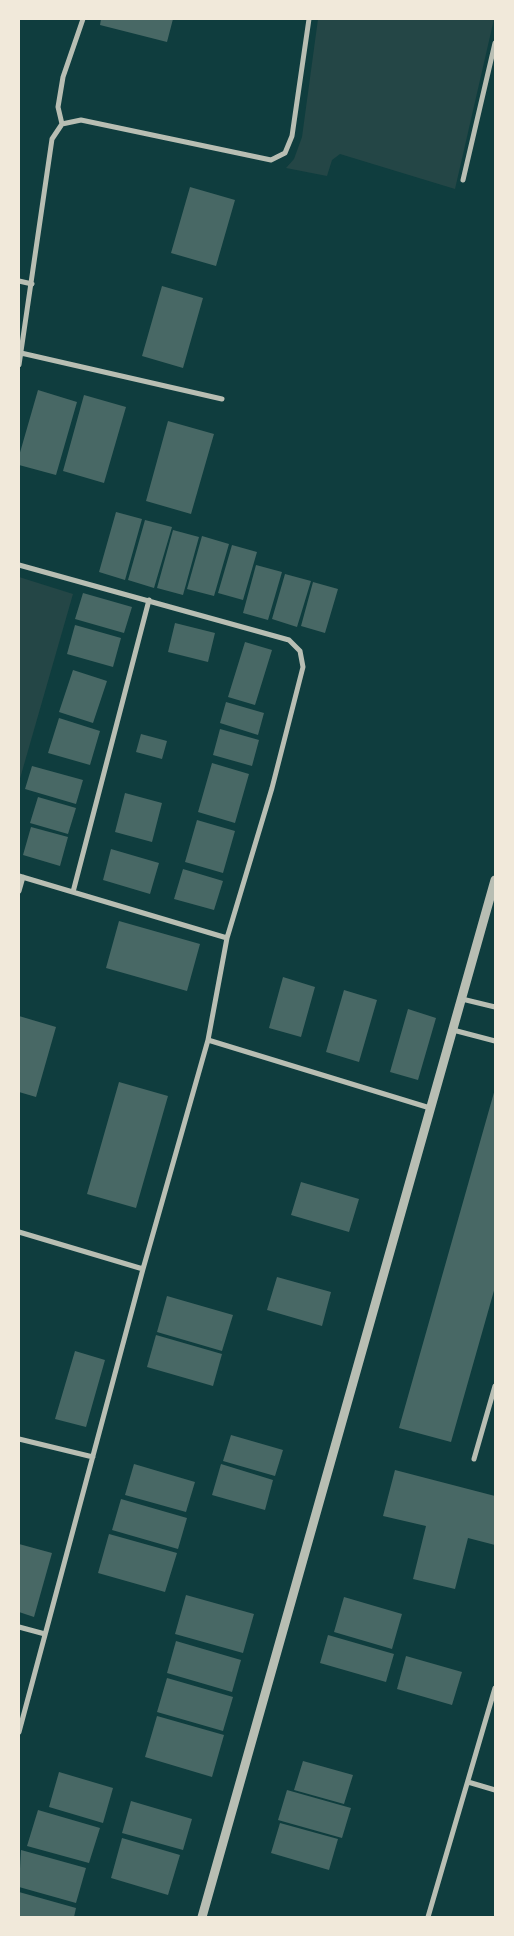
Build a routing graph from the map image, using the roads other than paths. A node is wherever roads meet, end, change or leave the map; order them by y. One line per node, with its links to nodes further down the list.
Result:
1 (83, 19): 4 (street)
2 (309, 19): 4 (street)
3 (495, 43): 5 (street)
4 (62, 124): 7 (street)
5 (463, 180)
6 (19, 280): 7 (street)
7 (32, 284): 8 (street)
8 (21, 353): 9 (street); 10 (street)
9 (19, 365)
10 (222, 399)
11 (19, 565): 12 (street)
12 (149, 600): 16 (street); 17 (street)
13 (21, 877): 15 (street); 16 (street)
14 (495, 880): 18 (street)
15 (19, 891)
16 (73, 892): 17 (street)
17 (227, 938): 21 (street)
18 (462, 999): 19 (street); 20 (street)
19 (495, 1007)
20 (453, 1030): 22 (street); 23 (street)
21 (208, 1040): 23 (street); 25 (street)
22 (495, 1041)
23 (430, 1108): 36 (street)
24 (19, 1232): 25 (street)
25 (143, 1269): 28 (street)
26 (495, 1386): 29 (street)
27 (19, 1439): 28 (street)
28 (93, 1457): 31 (street)
29 (474, 1459)
30 (19, 1627): 31 (street)
31 (45, 1634): 33 (street)
32 (495, 1688): 34 (street)
33 (19, 1732)
34 (468, 1782): 35 (street); 37 (street)
35 (495, 1790)
36 (202, 1917)
37 (428, 1917)

